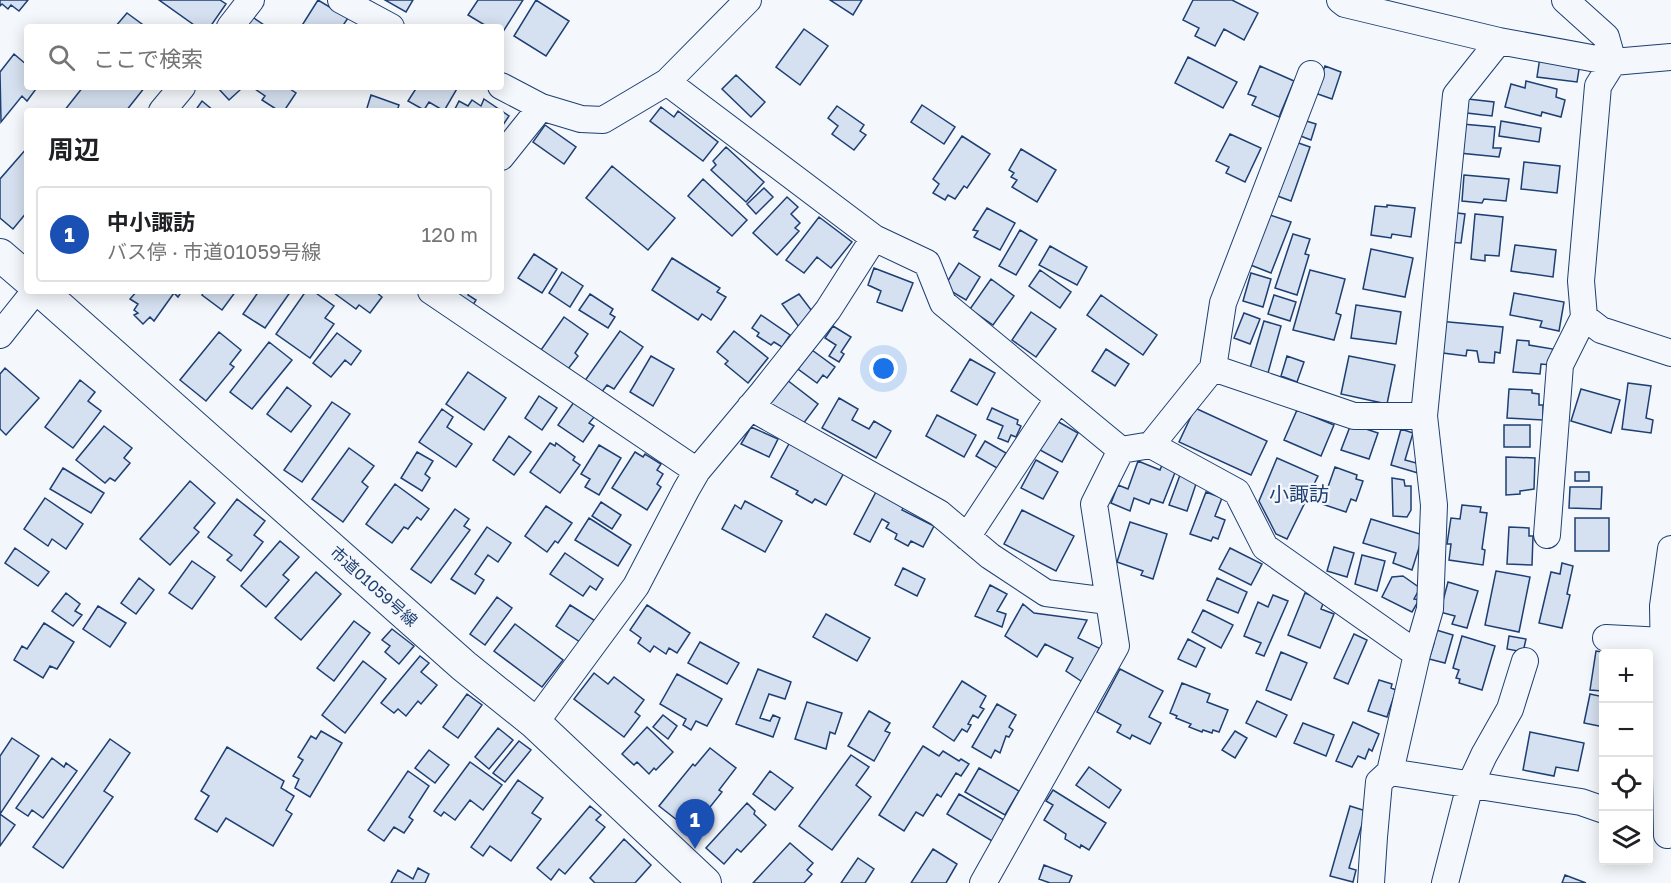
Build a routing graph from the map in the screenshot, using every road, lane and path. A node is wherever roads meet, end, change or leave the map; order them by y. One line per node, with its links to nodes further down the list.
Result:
1 (251, 0): 6 (street)
2 (341, 0): 7 (street)
3 (748, 0): 12 (street)
4 (1340, 0): 8 (street)
5 (1565, 0): 10 (street)
6 (232, 24)
7 (385, 24)
8 (1500, 40): 10 (street); 30 (street)
9 (1671, 57): 10 (street)
10 (1613, 62): 24 (street)
11 (1311, 74): 27 (street)
12 (667, 82): 15 (street); 18 (street)
13 (504, 88): 15 (street)
14 (180, 90): 16 (street)
15 (541, 107): 17 (street)
16 (164, 108)
17 (504, 154)
18 (874, 238): 28 (street); 29 (street)
19 (0, 255): 20 (street, 市道01059号線)
20 (24, 276)
21 (24, 294): 25 (street)
22 (45, 294): 42 (street, 市道01059号線)
23 (435, 294): 33 (street)
24 (1584, 317): 26 (street); 34 (street)
25 (0, 335)
26 (1671, 353)
27 (1213, 369): 30 (street); 31 (street)
28 (1058, 399): 32 (street); 35 (street)
29 (750, 407): 33 (street); 35 (street)
30 (1424, 416): 40 (street)
31 (1151, 445): 32 (street); 40 (street)
32 (1121, 450): 37 (street)
33 (698, 471): 42 (street)
34 (1547, 536)
35 (967, 537): 37 (street)
36 (1671, 549): 39 (street)
37 (1108, 601): 49 (street)
38 (1606, 638): 39 (street)
39 (1664, 641): 43 (street)
40 (1417, 654): 44 (street)
41 (1525, 661): 45 (street)
42 (535, 723): 48 (street, 市道01059号線)
43 (1668, 739): 47 (street)
44 (1390, 772): 45 (street); 50 (street)
45 (1470, 784): 46 (street); 51 (street)
46 (1599, 808)
47 (1662, 836)
48 (705, 883)
49 (983, 883)
50 (1371, 883)
51 (1445, 883)

